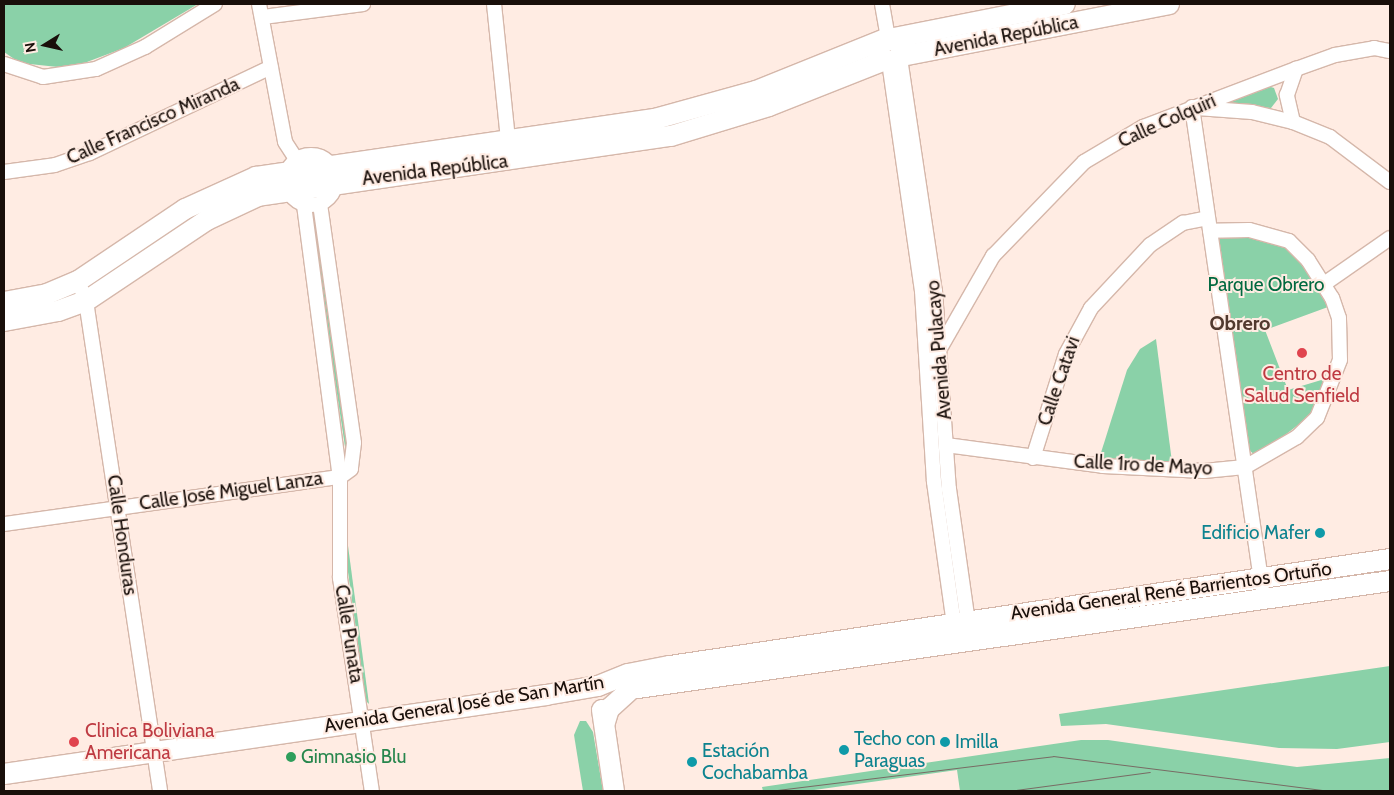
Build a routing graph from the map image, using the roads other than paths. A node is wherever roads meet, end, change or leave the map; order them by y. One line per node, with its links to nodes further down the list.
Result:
1 (215, 4): 10 (street)
2 (363, 4): 7 (street)
3 (494, 4): 15 (street)
4 (882, 4): 8 (street)
5 (1065, 4): 8 (main road, Avenida República)
6 (1169, 4): 8 (main road, Avenida República)
7 (261, 10): 11 (street)
8 (891, 51): 15 (main road, Avenida República); 18 (main road, Avenida República); 29 (street, Avenida Pulacayo); 40 (street, Avenida Pulacayo)
9 (1390, 51): 12 (street, Calle Colquiri)
10 (4, 64)
11 (271, 67): 16 (street, Calle Francisco Miranda); 17 (street)
12 (1296, 69): 13 (street, Calle Colquiri); 14 (street)
13 (1192, 107): 14 (street); 22 (street); 29 (street, Calle Colquiri)
14 (1293, 122): 19 (street)
15 (508, 140): 18 (main road, Avenida República)
16 (4, 172)
17 (290, 174): 18 (main road, Avenida República); 21 (street); 24 (main road, Avenida República); 26 (main road, Avenida República)
18 (334, 174): 20 (street)
19 (1390, 182)
20 (320, 204): 21 (street); 33 (street)
21 (304, 205): 33 (street, Calle Punata)
22 (1209, 225): 25 (street, Calle 1ro de Mayo); 31 (street, Calle Catavi); 32 (street)
23 (1390, 238): 25 (street)
24 (78, 281): 26 (street, Calle Honduras); 27 (main road, Avenida República)
25 (1324, 284): 32 (street, Calle 1ro de Mayo)
26 (86, 301): 28 (main road, Avenida República); 34 (street, Calle Honduras)
27 (4, 302)
28 (4, 321)
29 (942, 345): 30 (street, Avenida Pulacayo)
30 (946, 445): 31 (street, Calle 1ro de Mayo); 40 (street, Avenida Pulacayo)
31 (1033, 458): 32 (street, Calle 1ro de Mayo)
32 (1245, 467): 37 (street)
33 (340, 477): 34 (street, Calle José Miguel Lanza); 43 (street, Calle Punata)
34 (118, 507): 35 (street, Calle José Miguel Lanza); 45 (street, Calle Honduras)
35 (4, 524)
36 (1390, 559): 37 (main road, Avenida General René Barrientos Ortuño)
37 (1261, 577): 39 (street); 40 (main road, Avenida General René Barrientos Ortuño)
38 (1390, 581): 39 (main road, Avenida General René Barrientos Ortuño)
39 (1264, 600): 41 (main road, Avenida General René Barrientos Ortuño)
40 (960, 622): 41 (street, Avenida Pulacayo); 42 (main road, Avenida General José de San Martín)
41 (964, 644): 44 (main road, Avenida General José de San Martín)
42 (598, 686): 43 (main road, Avenida General José de San Martín); 44 (main road)
43 (363, 722): 45 (main road, Avenida General José de San Martín); 48 (street, Calle Punata)
44 (605, 722): 49 (main road)
45 (154, 752): 46 (main road, Avenida General José de San Martín); 47 (street, Calle Honduras)
46 (4, 774)
47 (160, 791)
48 (372, 791)
49 (614, 791)

